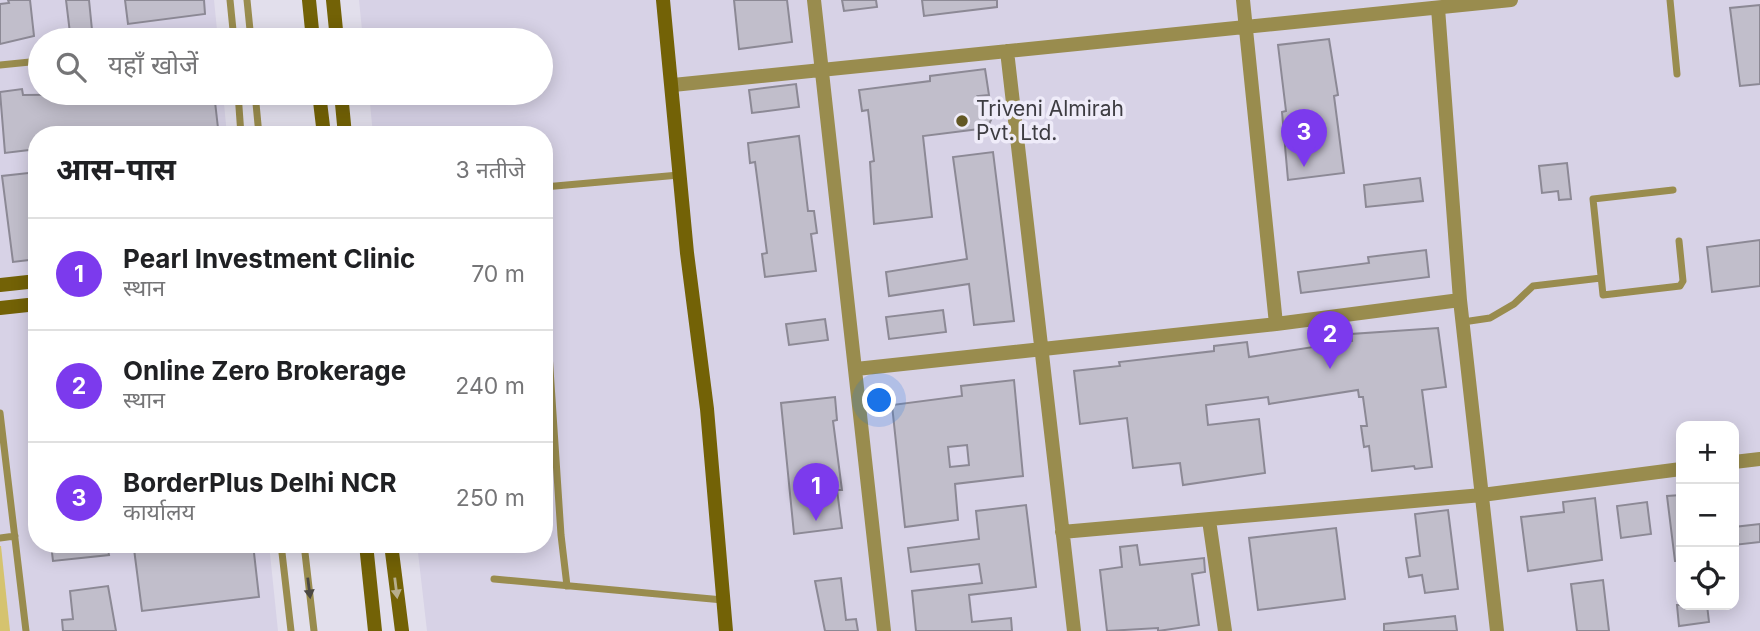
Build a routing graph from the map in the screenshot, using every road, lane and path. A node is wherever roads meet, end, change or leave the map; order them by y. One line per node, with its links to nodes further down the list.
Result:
1 (230, 0): 11 (lane)
2 (247, 0): 12 (lane)
3 (309, 0): 13 (street)
4 (333, 0): 14 (street)
5 (663, 0): 21 (street)
6 (814, 0): 19 (street)
7 (1242, 0): 15 (street)
8 (1511, 0): 10 (street)
9 (1670, 0): 20 (lane)
10 (1438, 8): 15 (street); 37 (street)
11 (233, 28)
12 (250, 28)
13 (312, 28)
14 (336, 28)
15 (1246, 28): 16 (street); 41 (street)
16 (1007, 51): 19 (street); 42 (street)
17 (28, 62): 18 (lane)
18 (0, 65)
19 (820, 69): 21 (street); 43 (street)
20 (1677, 74)
21 (673, 85): 30 (street)
22 (239, 105): 26 (lane)
23 (256, 105): 27 (lane)
24 (320, 105): 28 (street)
25 (342, 105): 29 (street)
26 (240, 126)
27 (258, 126)
28 (323, 126)
29 (344, 126)
30 (679, 175): 31 (lane); 61 (street)
31 (553, 186)
32 (1673, 190): 34 (lane)
33 (1679, 241): 34 (lane)
34 (1601, 278): 40 (lane)
35 (28, 282): 36 (street)
36 (0, 285)
37 (1460, 300): 40 (street); 41 (street)
38 (28, 305): 39 (street)
39 (0, 307)
40 (1463, 322): 50 (street)
41 (1276, 324): 42 (street)
42 (1042, 347): 43 (street); 52 (street)
43 (856, 369): 68 (street)
44 (0, 413): 46 (lane)
45 (553, 414): 60 (lane)
46 (2, 446): 53 (lane)
47 (1760, 458): 48 (street)
48 (1739, 461)
49 (1676, 470): 50 (street)
50 (1482, 495): 51 (street); 71 (street)
51 (1209, 520): 52 (street); 70 (street)
52 (1062, 532): 69 (street)
53 (15, 536): 54 (lane); 62 (lane)
54 (0, 538)
55 (282, 553): 63 (lane)
56 (305, 553): 64 (lane, one-way to 64)
57 (367, 553): 65 (street)
58 (392, 553): 66 (street, one-way to 66)
59 (494, 579): 60 (lane)
60 (567, 586): 61 (lane)
61 (723, 600): 67 (street)
62 (26, 631)
63 (291, 631)
64 (314, 631)
65 (375, 631)
66 (402, 631)
67 (726, 631)
68 (884, 631)
69 (1073, 631)
70 (1224, 631)
71 (1497, 631)

